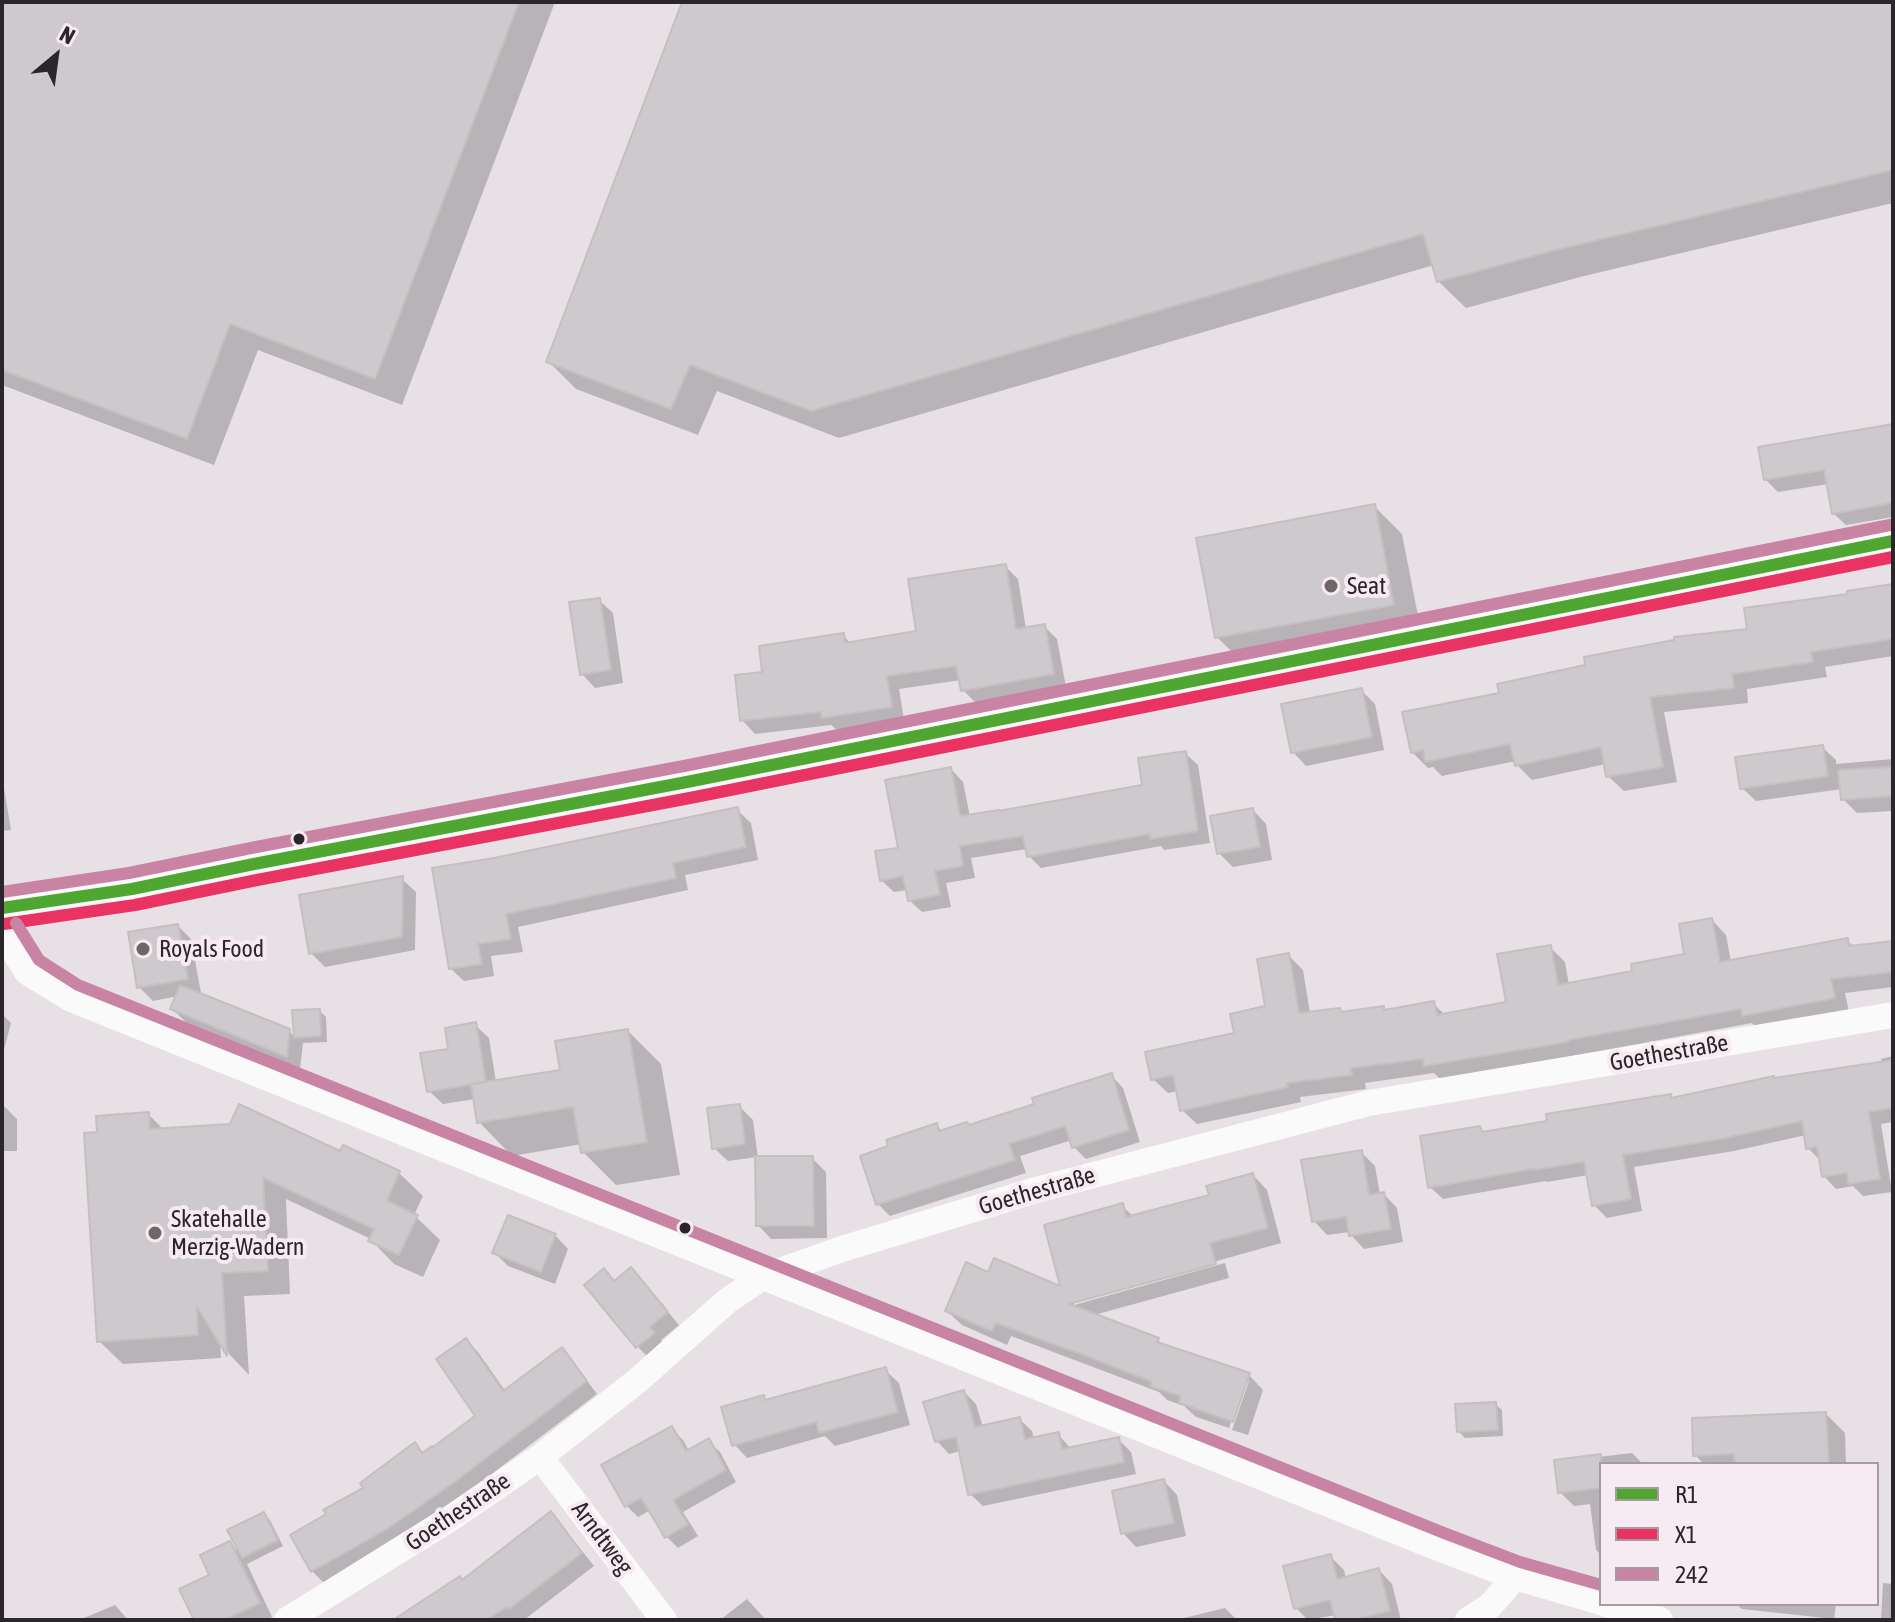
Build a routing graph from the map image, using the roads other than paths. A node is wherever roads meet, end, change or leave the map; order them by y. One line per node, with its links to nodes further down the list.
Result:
1 (1893, 541): 2 (main road)
2 (2, 908)
3 (2, 931): 5 (street)
4 (1893, 1015): 5 (street, Goethestraße)
5 (763, 1277): 6 (street, Goethestraße); 7 (street)
6 (540, 1457): 10 (street, Goethestraße); 11 (street, Arndtweg)
7 (1515, 1577): 8 (street); 12 (street)
8 (1599, 1602)
9 (1614, 1606): 13 (street)
10 (287, 1620)
11 (664, 1620)
12 (1468, 1620)
13 (1660, 1620)

